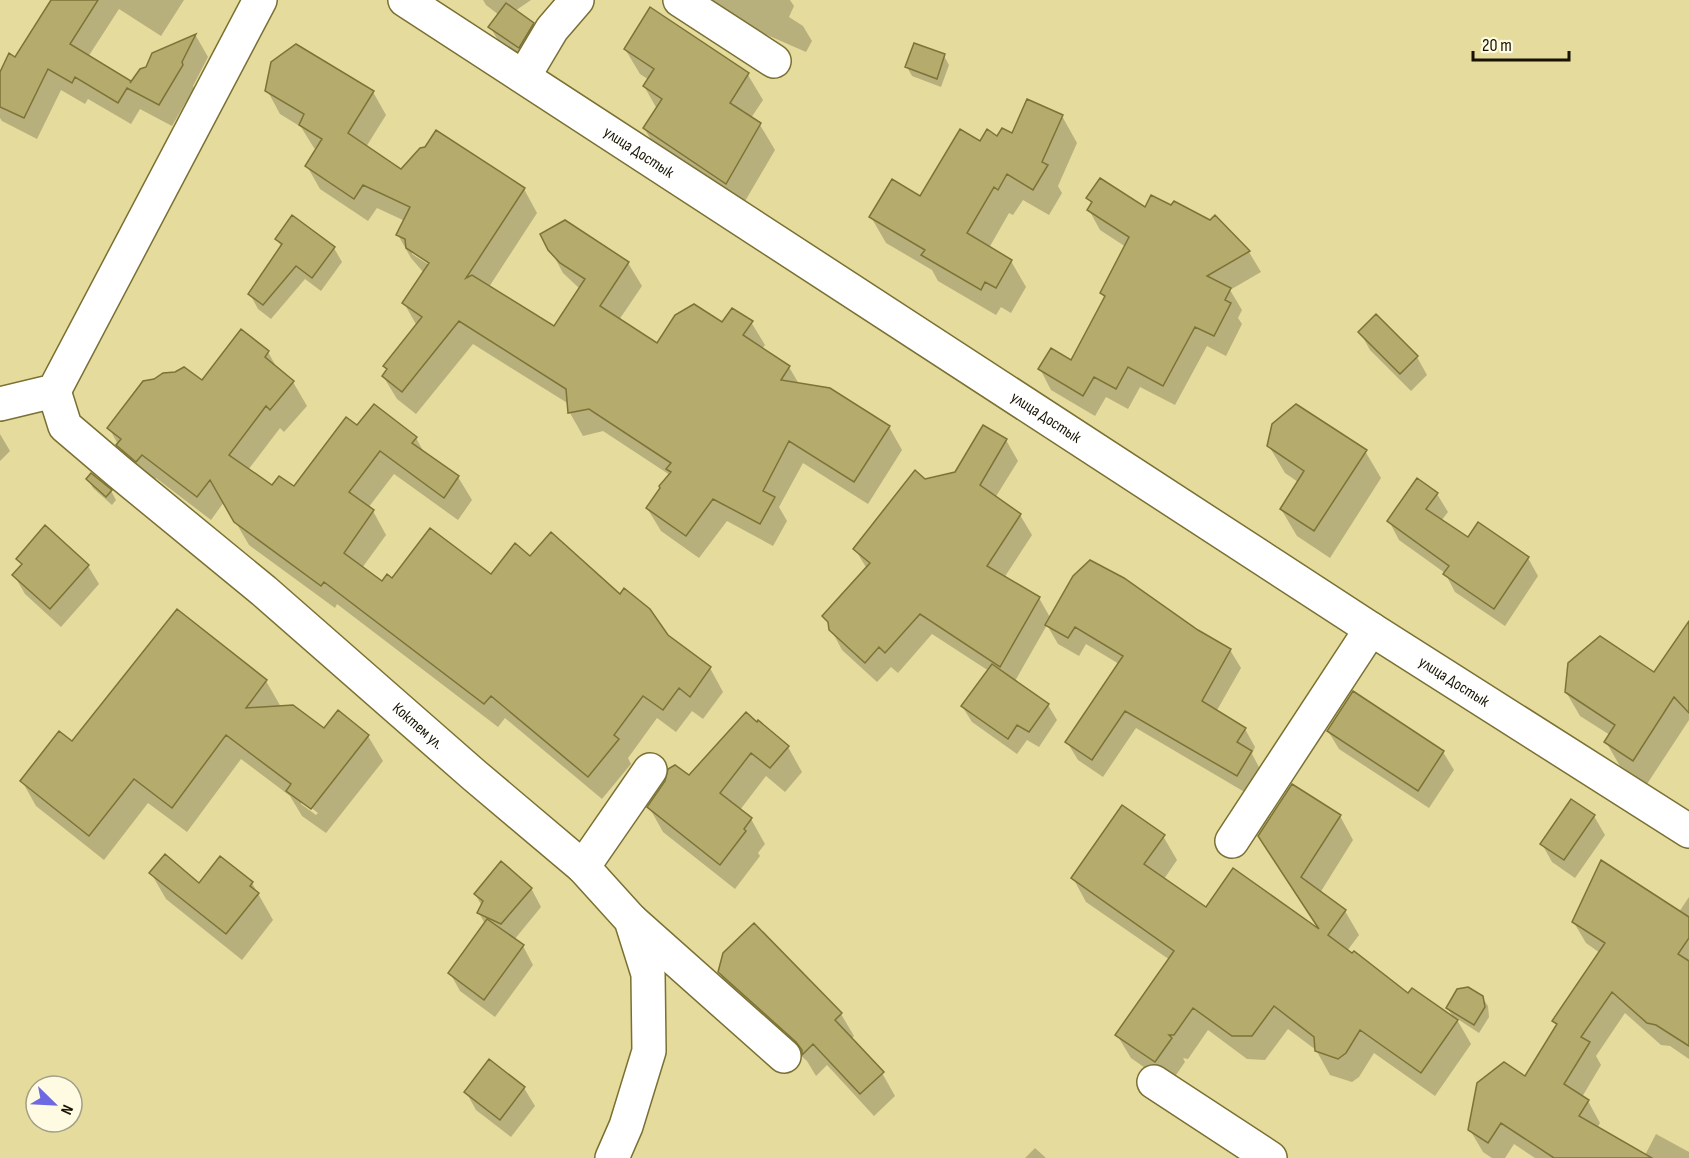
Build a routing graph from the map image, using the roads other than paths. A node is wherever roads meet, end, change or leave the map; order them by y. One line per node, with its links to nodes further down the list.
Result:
1 (260, 0): 7 (street)
2 (405, 0): 6 (street, улица Достык)
3 (577, 0): 6 (street)
4 (680, 0): 5 (street)
5 (774, 61)
6 (524, 76): 9 (street, улица Достык)
7 (54, 391): 8 (street); 13 (street, Коктем ул.)
8 (0, 404)
9 (1371, 629): 11 (street, улица Достык); 12 (street)
10 (650, 770): 13 (street)
11 (1689, 831)
12 (1232, 841)
13 (583, 867): 14 (street, Коктем ул.)
14 (631, 920): 15 (street); 17 (street, Коктем ул.)
15 (784, 1056)
16 (1154, 1082): 20 (street)
17 (626, 1126): 18 (street, Коктем ул.); 19 (street, Коктем ул.)
18 (612, 1158)
19 (630, 1158)
20 (1270, 1158)

